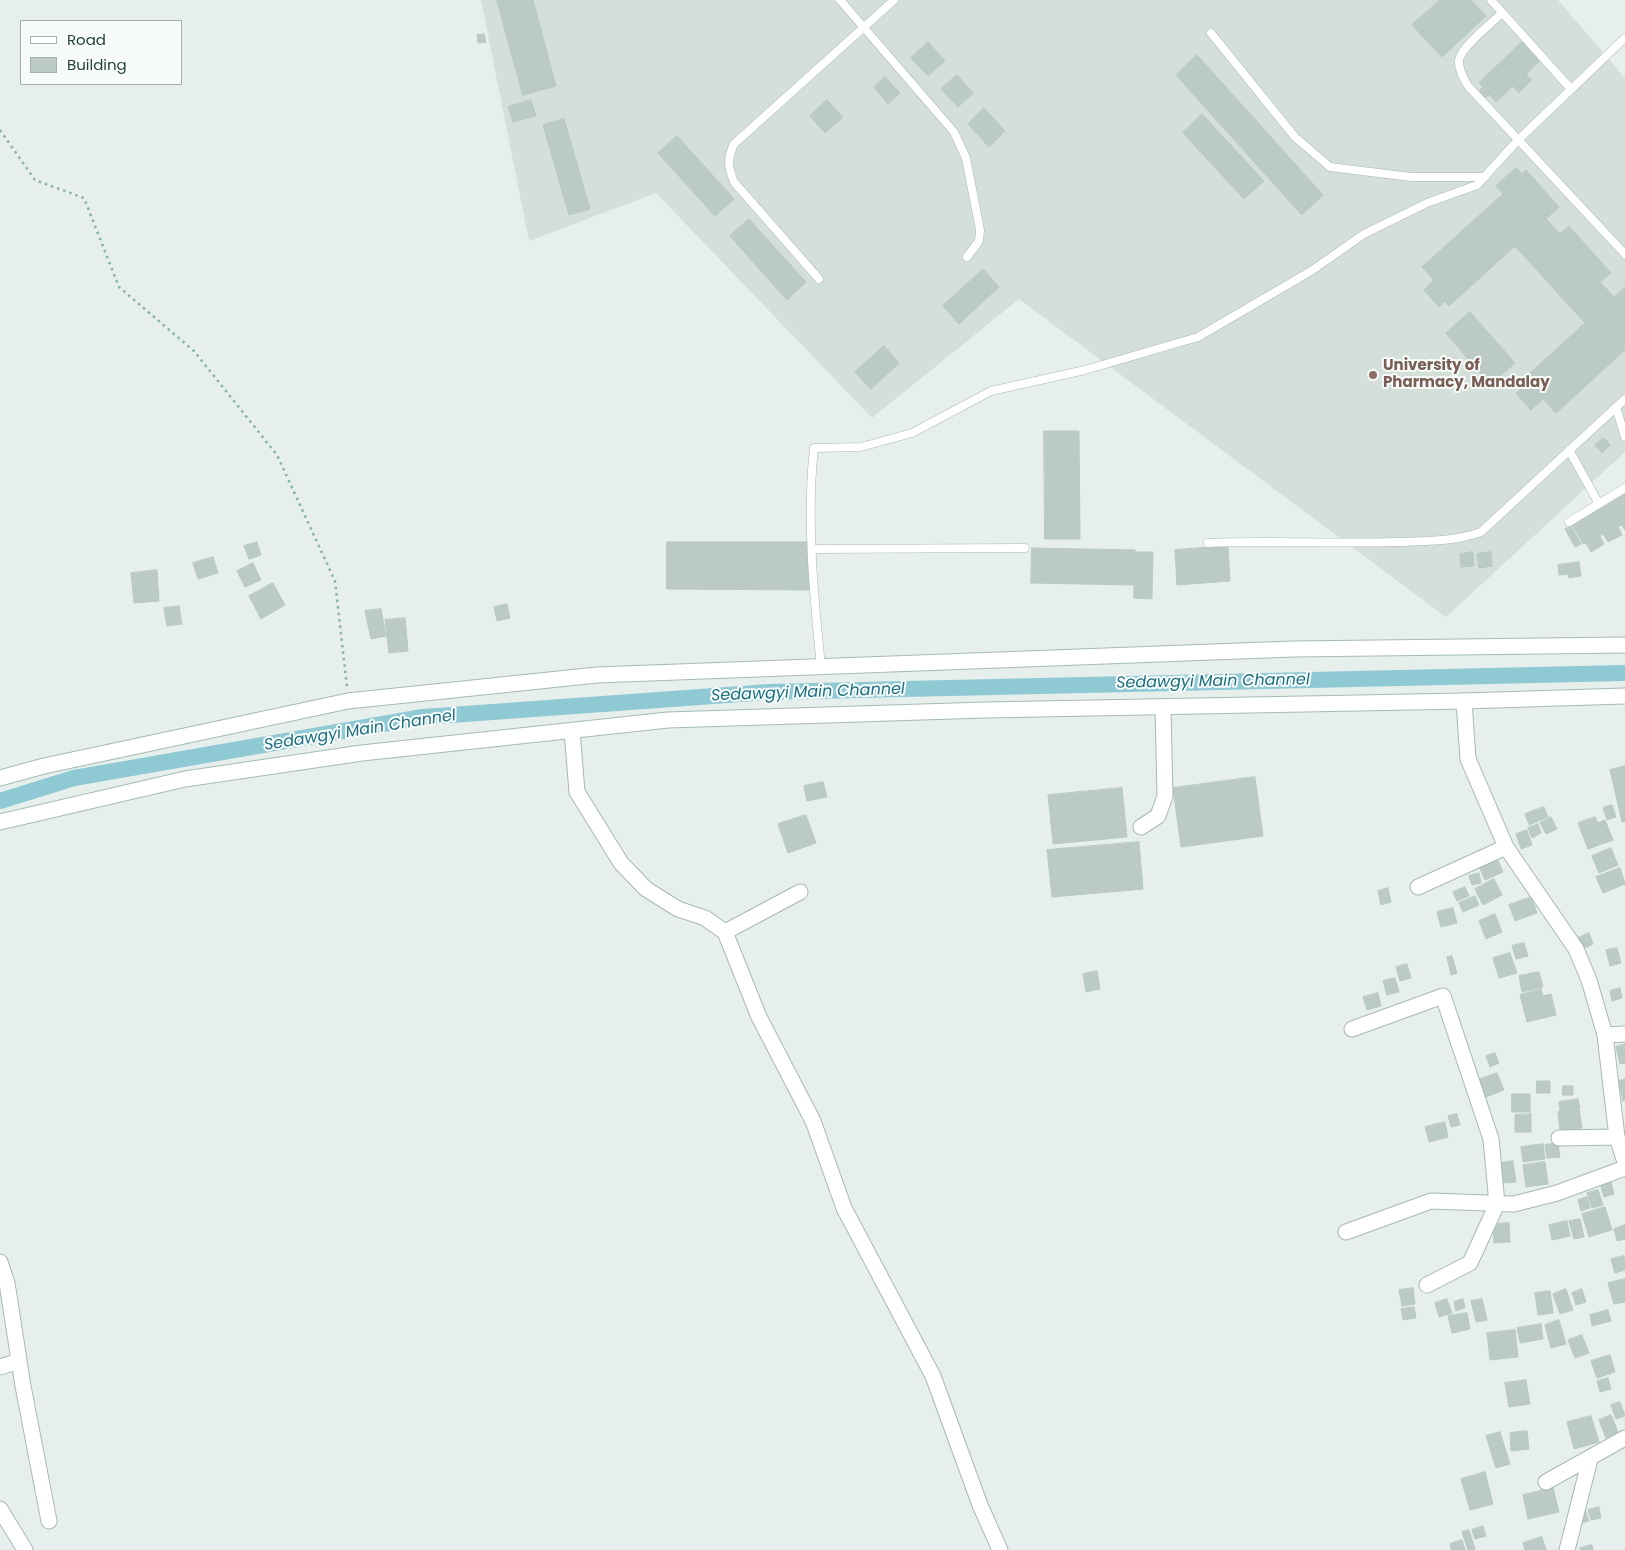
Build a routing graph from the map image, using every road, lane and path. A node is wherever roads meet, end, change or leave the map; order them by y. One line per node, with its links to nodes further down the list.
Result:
1 (840, 0): 5 (lane)
2 (894, 0): 5 (lane)
3 (1491, 0): 4 (lane)
4 (1502, 13): 8 (lane); 10 (lane)
5 (863, 28): 13 (lane); 14 (lane)
6 (1211, 33): 11 (lane)
7 (1625, 38): 8 (lane)
8 (1571, 89): 10 (lane)
9 (0, 130): 28 (path)
10 (1518, 140): 11 (lane); 12 (lane)
11 (1485, 177): 24 (lane)
12 (1625, 254)
13 (968, 257)
14 (819, 279)
15 (1625, 399): 16 (lane)
16 (1616, 407): 17 (lane); 18 (lane)
17 (1625, 437)
18 (1569, 450): 20 (lane); 22 (lane)
19 (1625, 488): 20 (lane)
20 (1599, 504): 21 (lane)
21 (1569, 522)
22 (1208, 543)
23 (1025, 548): 24 (lane)
24 (813, 549): 26 (lane)
25 (1625, 645): 26 (street)
26 (821, 667): 28 (street)
27 (1625, 696): 29 (street)
28 (348, 701): 32 (street)
29 (1464, 701): 30 (street); 35 (street)
30 (1163, 707): 31 (street); 34 (street)
31 (572, 731): 33 (street); 38 (street)
32 (0, 778)
33 (0, 822)
34 (1141, 827)
35 (1506, 847): 36 (street); 41 (street)
36 (1418, 887)
37 (800, 892): 38 (street)
38 (725, 932): 58 (street)
39 (1352, 1029): 46 (street)
40 (1625, 1034): 41 (street)
41 (1605, 1035): 42 (street)
42 (1617, 1137): 43 (street); 44 (street)
43 (1559, 1138)
44 (1625, 1162)
45 (1625, 1168): 46 (street)
46 (1497, 1204): 47 (street); 49 (street)
47 (1346, 1232)
48 (0, 1262): 50 (street)
49 (1427, 1285)
50 (19, 1360): 51 (street); 56 (street)
51 (0, 1367)
52 (1625, 1438): 53 (street)
53 (1590, 1459): 54 (street); 59 (street)
54 (1546, 1482)
55 (0, 1509): 57 (street)
56 (49, 1521)
57 (25, 1550)
58 (1000, 1550)
59 (1567, 1550)

